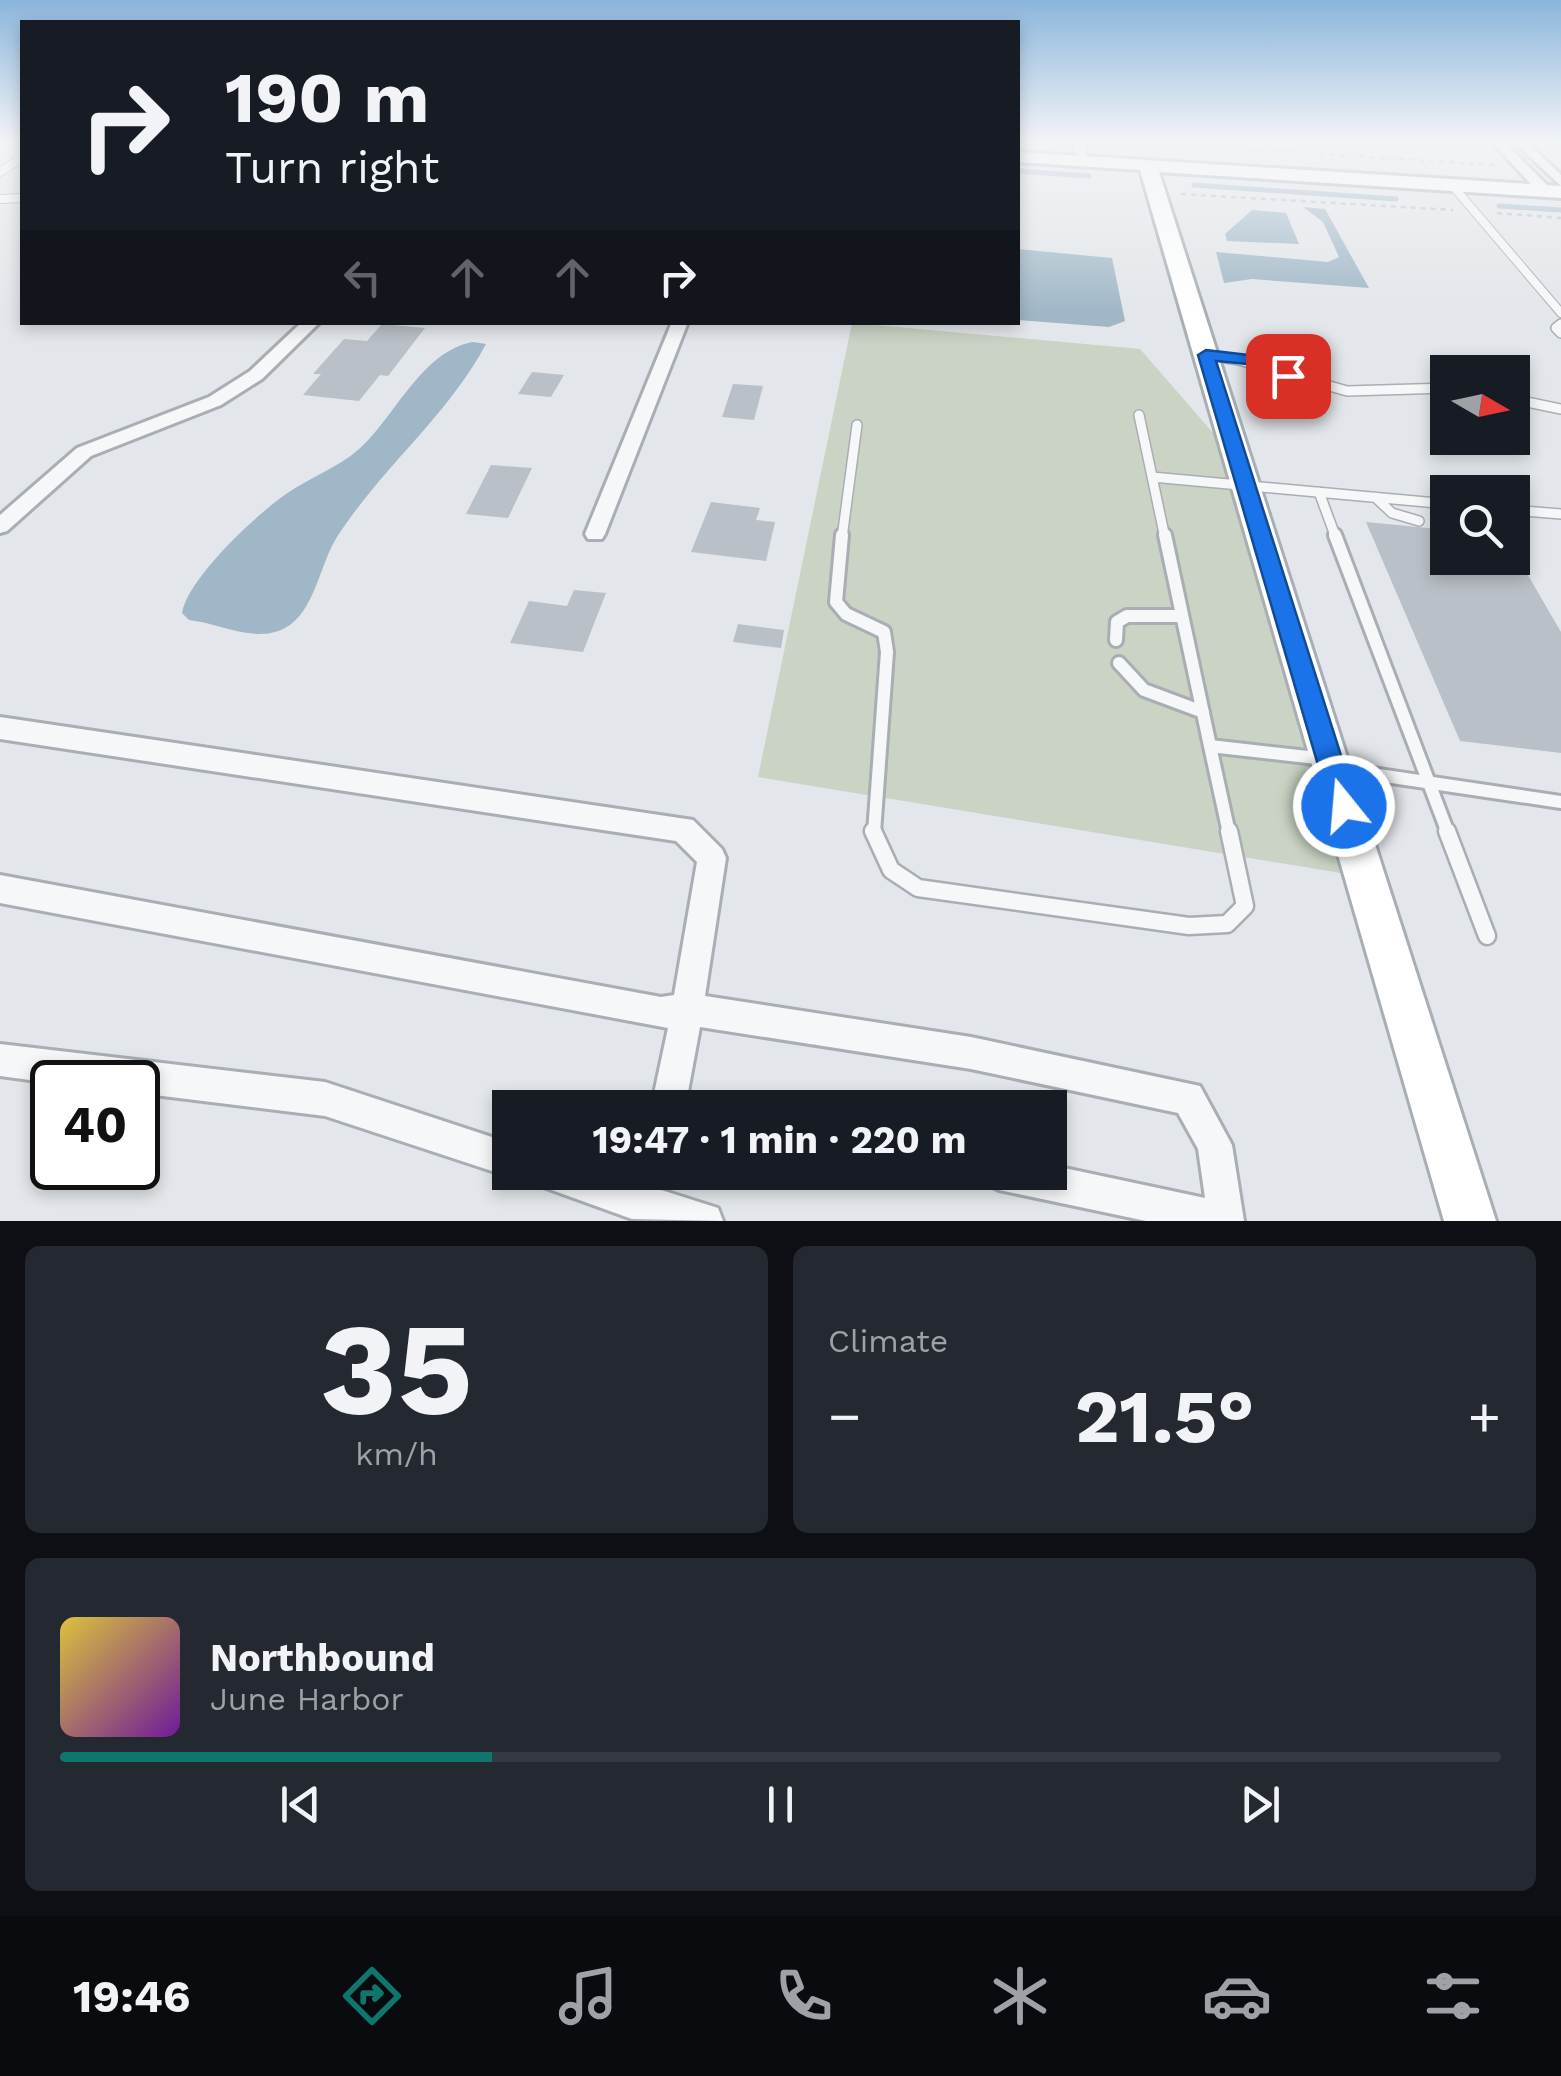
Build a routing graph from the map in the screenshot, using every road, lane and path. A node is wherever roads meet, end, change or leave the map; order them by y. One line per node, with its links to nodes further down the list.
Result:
1 (1154, 199): 12 (street)
2 (1286, 199): 4 (path)
3 (1464, 199): 7 (lane)
4 (1468, 211)
5 (1482, 212): 6 (path)
6 (1561, 218)
7 (1561, 313)
8 (1561, 324): 11 (lane)
9 (309, 325): 26 (street)
10 (679, 325): 27 (street)
11 (1561, 334)
12 (1206, 355): 13 (lane); 19 (street)
13 (1430, 389)
14 (1530, 403): 15 (lane)
15 (1561, 409)
16 (1139, 415): 18 (lane)
17 (857, 425): 33 (lane)
18 (1152, 477): 19 (lane); 28 (lane)
19 (1246, 485): 20 (lane); 34 (street)
20 (1319, 492): 21 (lane); 35 (lane)
21 (1375, 497): 22 (lane); 25 (lane)
22 (1430, 502)
23 (1530, 511): 24 (lane)
24 (1561, 514)
25 (1419, 521)
26 (0, 526)
27 (595, 534)
28 (1182, 616): 29 (lane); 31 (lane)
29 (1116, 640)
30 (1118, 663): 31 (lane)
31 (1203, 712): 33 (lane)
32 (0, 728): 39 (street)
33 (1210, 746): 34 (lane)
34 (1331, 764): 35 (lane); 47 (street)
35 (1428, 782): 36 (lane); 38 (lane)
36 (1561, 802)
37 (0, 889): 39 (street)
38 (1488, 936)
39 (687, 1009): 41 (street); 45 (street)
40 (0, 1060): 42 (street)
41 (678, 1090)
42 (492, 1154)
43 (1067, 1186): 45 (street)
44 (644, 1190): 46 (street)
45 (1226, 1220)
46 (705, 1221)
47 (1470, 1221)

